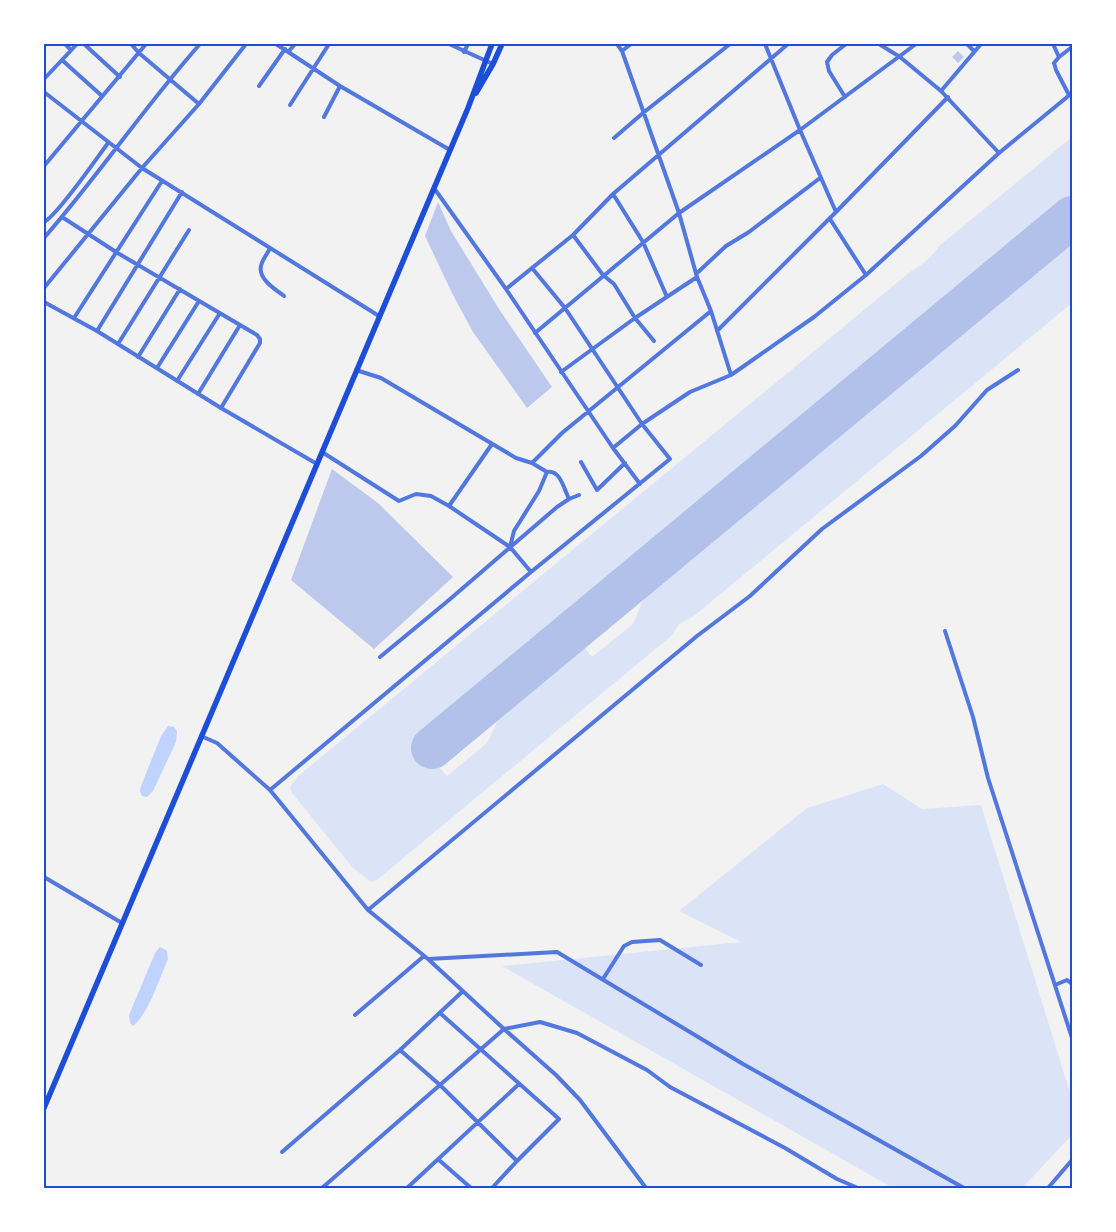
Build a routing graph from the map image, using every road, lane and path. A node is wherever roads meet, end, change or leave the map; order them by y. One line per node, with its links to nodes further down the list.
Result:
1 (66, 44): 30 (street)
2 (77, 44): 30 (street)
3 (84, 44): 28 (street)
4 (92, 44): 28 (street)
5 (131, 44): 35 (street)
6 (146, 44): 35 (street)
7 (200, 44): 45 (street)
8 (246, 44): 54 (street)
9 (276, 44): 29 (street)
10 (295, 44): 31 (street)
11 (328, 44): 42 (street)
12 (449, 44): 32 (street)
13 (468, 44): 32 (street)
14 (492, 44): 40 (highway)
15 (502, 44): 41 (highway)
16 (617, 44): 33 (street)
17 (632, 44): 33 (street)
18 (730, 44): 57 (street)
19 (765, 44): 38 (street)
20 (788, 44): 38 (street)
21 (846, 44): 52 (street)
22 (879, 44): 36 (street)
23 (916, 44): 36 (street)
24 (967, 44): 34 (street)
25 (981, 44): 34 (street)
26 (1054, 44): 37 (street)
27 (1072, 47): 37 (street)
28 (88, 48): 43 (street)
29 (285, 48): 31 (street); 46 (street)
30 (71, 50): 39 (street)
31 (290, 52): 42 (street)
32 (464, 52): 40 (street)
33 (622, 52): 57 (street)
34 (974, 52): 48 (street)
35 (139, 53): 43 (street); 45 (street)
36 (900, 57): 48 (street); 52 (street)
37 (1059, 57): 50 (street)
38 (770, 58): 60 (street); 66 (street)
39 (62, 60): 44 (street); 51 (street)
40 (485, 61): 41 (street); 56 (highway)
41 (493, 64): 56 (highway)
42 (314, 68): 47 (street); 55 (street)
43 (120, 77): 51 (street)
44 (44, 79)
45 (169, 80): 54 (street); 63 (street)
46 (259, 86)
47 (340, 86): 58 (street); 64 (street)
48 (942, 91): 53 (street)
49 (44, 92): 59 (street)
50 (1071, 94): 65 (street)
51 (102, 96): 59 (street)
52 (845, 97): 60 (street)
53 (948, 97): 65 (street); 74 (street)
54 (199, 104): 68 (street)
55 (290, 106)
56 (468, 108): 64 (highway)
57 (643, 113): 61 (street); 66 (street)
58 (324, 118)
59 (80, 122): 62 (street); 67 (street)
60 (800, 130): 69 (street); 75 (street)
61 (614, 138)
62 (108, 143): 63 (street); 78 (street)
63 (117, 150): 68 (street); 76 (street)
64 (450, 150): 71 (highway)
65 (999, 153): 89 (street)
66 (658, 156): 73 (street); 75 (street)
67 (44, 166)
68 (142, 168): 70 (street); 80 (street)
69 (820, 178): 74 (street); 90 (street)
70 (162, 181): 72 (street); 85 (street)
71 (434, 188): 93 (street); 102 (highway)
72 (182, 192): 84 (street); 86 (street)
73 (613, 194): 81 (street); 83 (street)
74 (836, 212): 77 (street)
75 (679, 213): 83 (street); 90 (street)
76 (62, 217): 80 (street); 82 (street)
77 (830, 219): 89 (street); 107 (street)
78 (45, 221)
79 (189, 230): 91 (street)
80 (89, 234): 85 (street); 92 (street)
81 (573, 235): 87 (street); 88 (street)
82 (44, 238)
83 (643, 242): 88 (street); 96 (street)
84 (270, 248): 95 (street); 102 (street)
85 (116, 252): 86 (street); 103 (street)
86 (138, 265): 91 (street); 106 (street)
87 (532, 268): 93 (street); 99 (street)
88 (603, 275): 99 (street); 104 (street)
89 (866, 275): 117 (street)
90 (696, 276): 96 (street); 100 (street)
91 (160, 277): 94 (street); 110 (street)
92 (44, 288)
93 (506, 289): 108 (street)
94 (180, 290): 97 (street); 112 (street)
95 (284, 296)
96 (667, 297): 104 (street)
97 (199, 301): 101 (street); 113 (street)
98 (44, 302): 103 (street)
99 (565, 308): 108 (street); 111 (street)
100 (711, 311): 107 (street); 119 (street)
101 (220, 313): 105 (street); 118 (street)
102 (379, 316): 114 (highway)
103 (74, 318): 106 (street)
104 (635, 318): 109 (street); 111 (street)
105 (240, 325): 120 (street); 121 (street)
106 (97, 331): 110 (street)
107 (716, 331): 117 (street)
108 (535, 333): 116 (street)
109 (654, 341)
110 (118, 344): 112 (street)
111 (592, 349): 116 (street); 119 (street)
112 (138, 357): 113 (street)
113 (157, 368): 118 (street)
114 (356, 370): 124 (street); 126 (highway)
115 (1018, 370): 143 (street)
116 (561, 372): 122 (street)
117 (731, 375): 123 (street)
118 (178, 381): 120 (street)
119 (618, 388): 122 (street); 123 (street)
120 (198, 394): 121 (street)
121 (221, 408): 128 (street)
122 (589, 412): 125 (street); 129 (street)
123 (642, 424): 125 (street); 132 (street)
124 (492, 444): 129 (street); 135 (street)
125 (613, 448): 130 (street)
126 (322, 452): 128 (highway); 135 (street)
127 (581, 462): 130 (street)
128 (317, 464): 140 (highway)
129 (532, 464): 131 (street)
130 (625, 464): 132 (street)
131 (547, 472): 134 (street); 136 (street)
132 (640, 484): 137 (street)
133 (579, 495): 134 (street)
134 (569, 498): 136 (street)
135 (449, 506): 136 (street)
136 (510, 547): 137 (street); 139 (street)
137 (531, 572): 141 (street)
138 (945, 630): 149 (street)
139 (380, 657)
140 (201, 736): 141 (street); 144 (highway)
141 (270, 790): 143 (street)
142 (44, 877): 144 (street)
143 (368, 910): 145 (street)
144 (122, 923): 159 (highway)
145 (426, 957): 147 (street); 150 (street); 152 (street)
146 (701, 965): 147 (street)
147 (603, 979): 171 (street)
148 (1072, 984): 149 (street)
149 (1056, 985): 154 (street)
150 (463, 991): 151 (street); 153 (street)
151 (440, 1013): 155 (street); 156 (street)
152 (355, 1015)
153 (504, 1029): 155 (street); 169 (street); 170 (street)
154 (1072, 1038)
155 (481, 1049): 157 (street); 158 (street)
156 (400, 1050): 158 (street); 161 (street)
157 (520, 1084): 160 (street); 164 (street)
158 (440, 1085): 160 (street); 165 (street)
159 (44, 1108)
160 (478, 1122): 162 (street); 164 (street)
161 (282, 1152)
162 (439, 1160): 166 (street); 167 (street)
163 (1072, 1160): 172 (street)
164 (517, 1161): 168 (street)
165 (322, 1188)
166 (407, 1188)
167 (471, 1188)
168 (492, 1188)
169 (646, 1188)
170 (858, 1188)
171 (964, 1188)
172 (1048, 1188)

